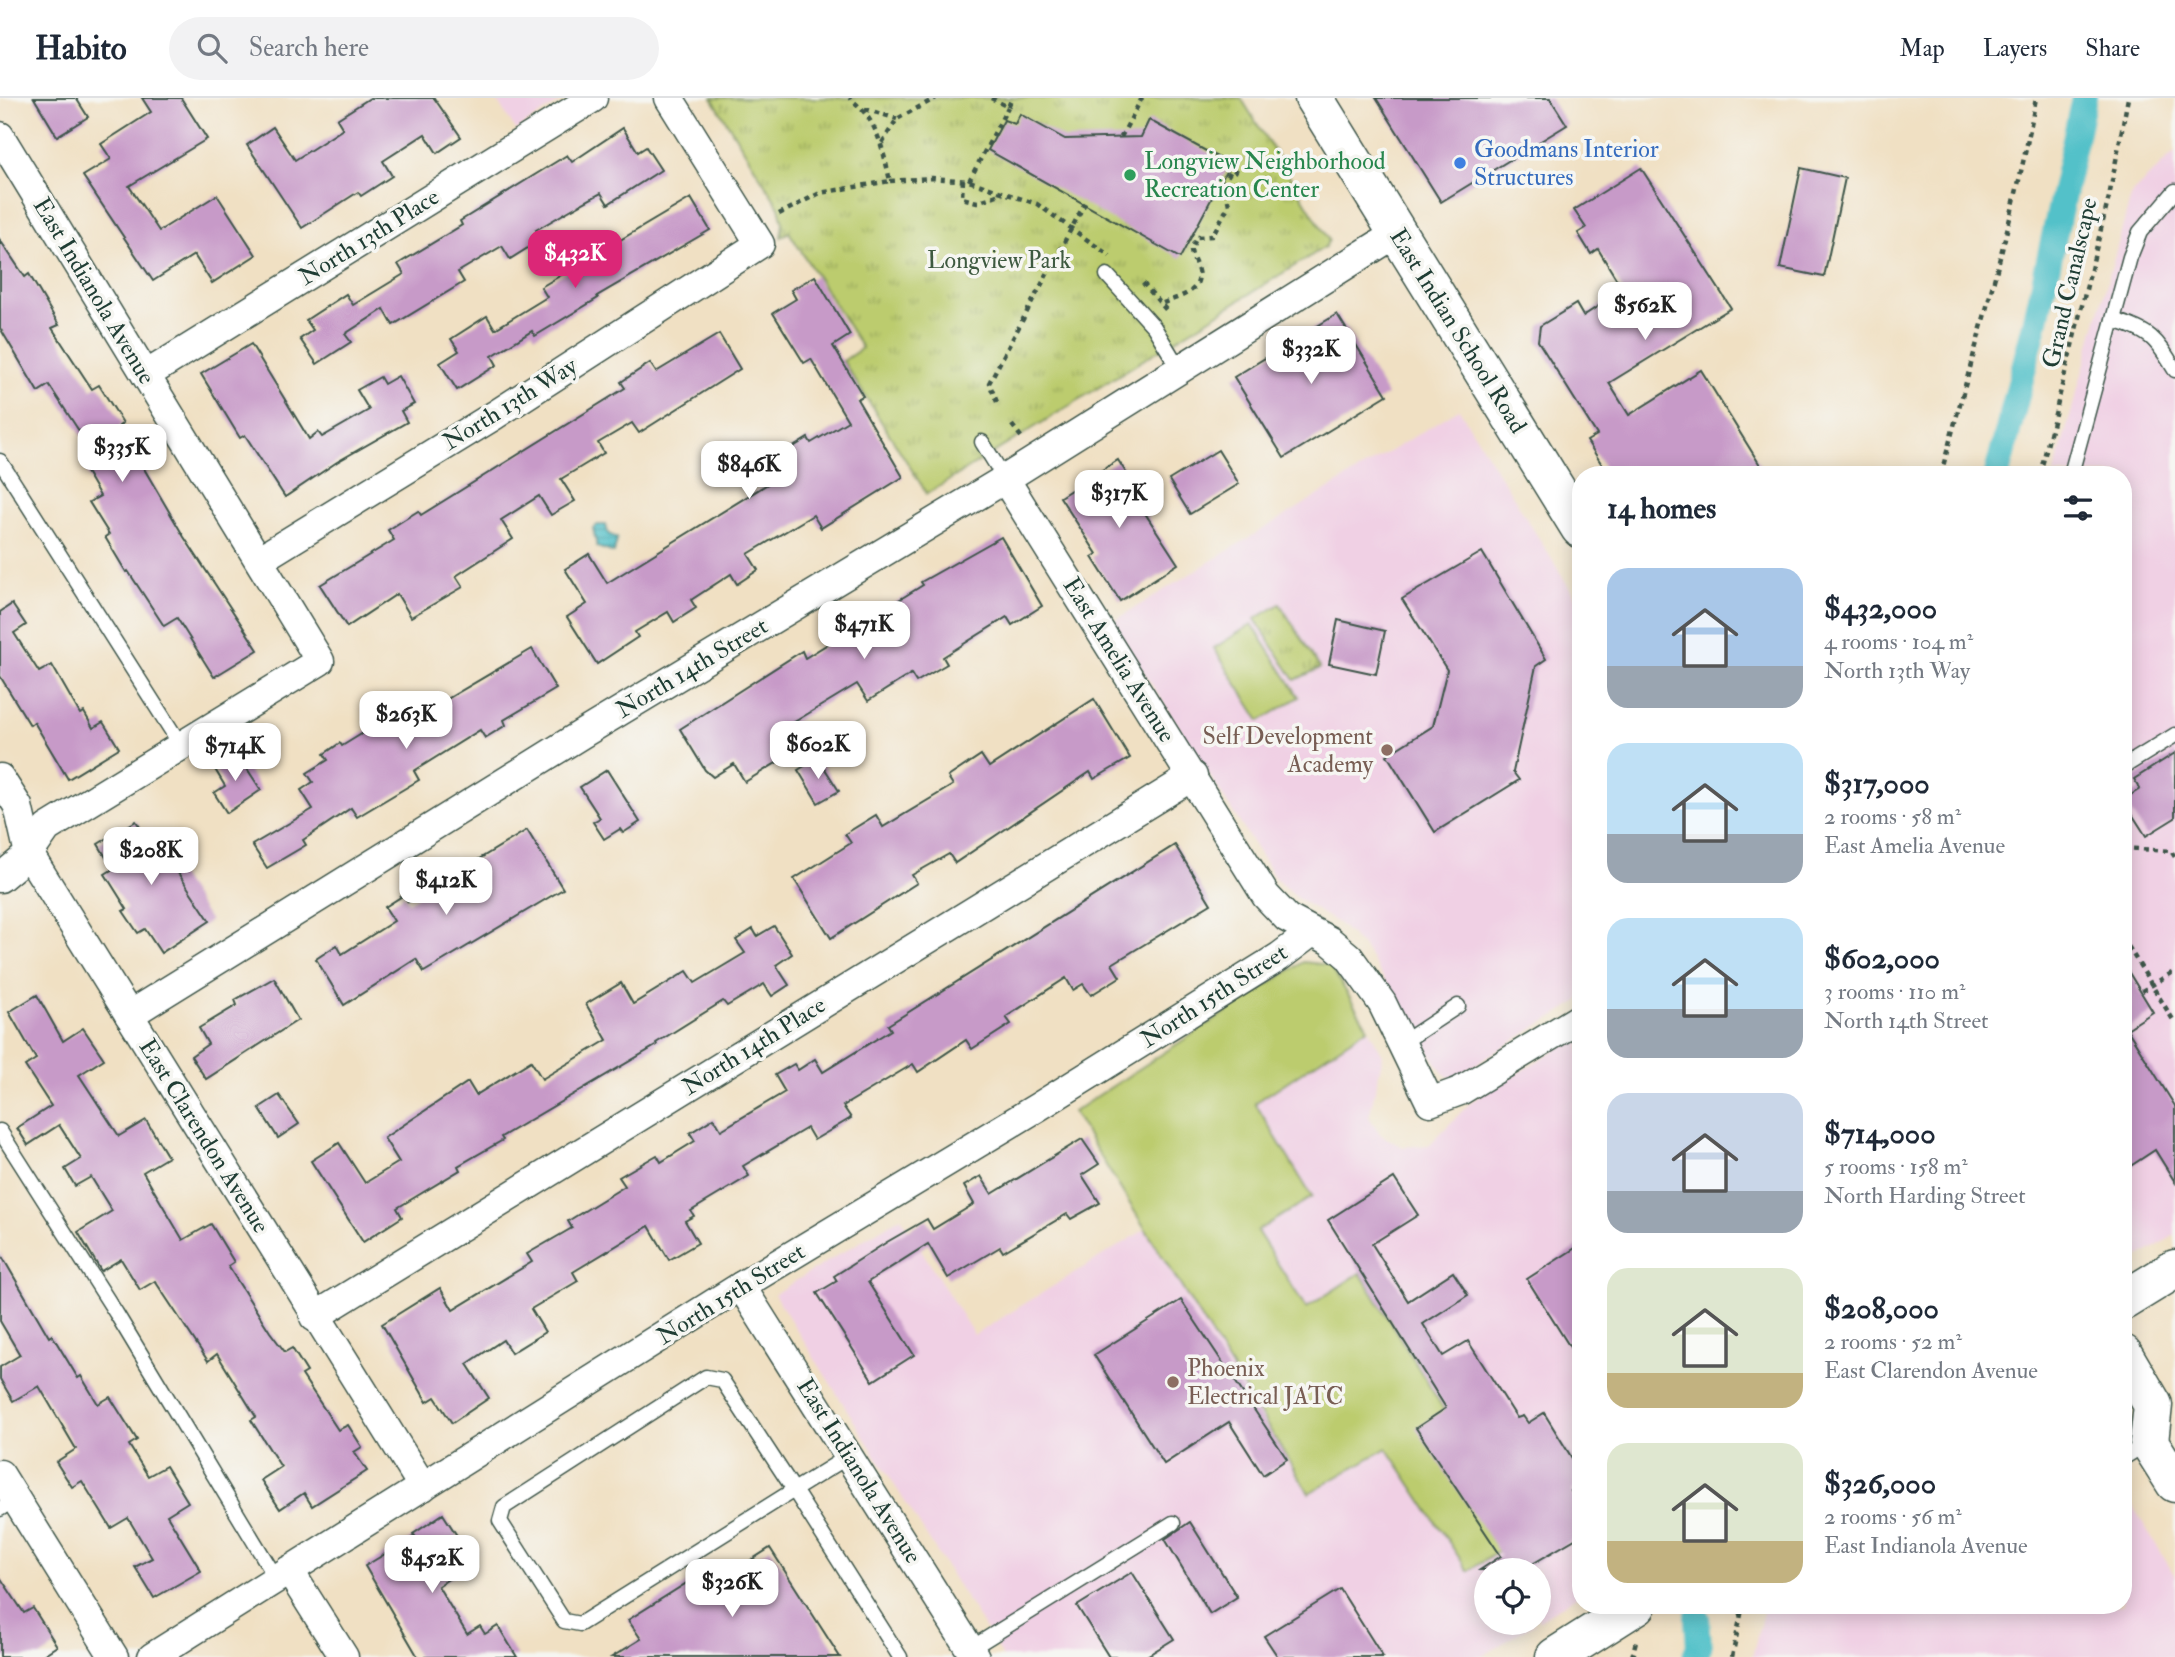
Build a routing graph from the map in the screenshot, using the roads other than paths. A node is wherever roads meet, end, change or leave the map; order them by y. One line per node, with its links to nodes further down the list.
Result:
1 (593, 98): 11 (street, North 13th Place)
2 (669, 98): 17 (street, North 13th Way)
3 (1314, 98): 6 (main road, East Indian School Road)
4 (0, 136): 11 (street, East Indianola Avenue)
5 (2175, 191): 8 (lane)
6 (1397, 233): 9 (street, North 14th Street); 16 (main road, East Indian School Road)
7 (1107, 275): 9 (lane)
8 (2113, 320): 10 (lane); 14 (lane)
9 (1180, 370): 15 (street, North 14th Street)
10 (2175, 370)
11 (146, 375): 17 (street, East Indianola Avenue)
12 (982, 442): 15 (lane)
13 (0, 461): 19 (lane)
14 (2073, 466)
15 (1006, 479): 21 (street, East Amelia Avenue); 27 (street, North 14th Street)
16 (1572, 515)
17 (259, 560): 19 (street, East Indianola Avenue)
18 (2175, 735): 20 (lane)
19 (182, 747): 23 (street)
20 (2132, 761)
21 (1192, 776): 25 (street, East Amelia Avenue); 34 (street, North 14th Place)
22 (0, 778): 23 (street, East Clarendon Avenue)
23 (29, 854): 24 (street); 27 (street, East Clarendon Avenue)
24 (0, 878)
25 (1311, 932): 29 (street, East Amelia Avenue); 32 (street, North 15th Street)
26 (1458, 1006): 29 (lane)
27 (130, 1015): 34 (street, East Clarendon Avenue)
28 (1572, 1023): 29 (street, East Amelia Avenue)
29 (1402, 1043)
30 (0, 1131): 44 (lane)
31 (2175, 1269): 33 (main road)
32 (741, 1286): 37 (street, East Indianola Avenue); 40 (street, North 15th Street)
33 (2132, 1295)
34 (314, 1317): 40 (street, East Clarendon Avenue)
35 (2132, 1369): 36 (main road)
36 (2132, 1446): 39 (main road)
37 (849, 1456): 41 (lane); 46 (street, East Indianola Avenue)
38 (0, 1474): 42 (street)
39 (2175, 1483)
40 (423, 1487): 44 (street, North 15th Street)
41 (794, 1490): 41 (lane); 50 (lane)
42 (8, 1504): 47 (street)
43 (1174, 1523): 46 (lane)
44 (283, 1574): 48 (street, North 15th Street); 49 (street)
45 (1623, 1614): 51 (main road)
46 (973, 1653)
47 (114, 1657)
48 (152, 1657)
49 (344, 1657)
50 (900, 1657)
51 (1555, 1657)

